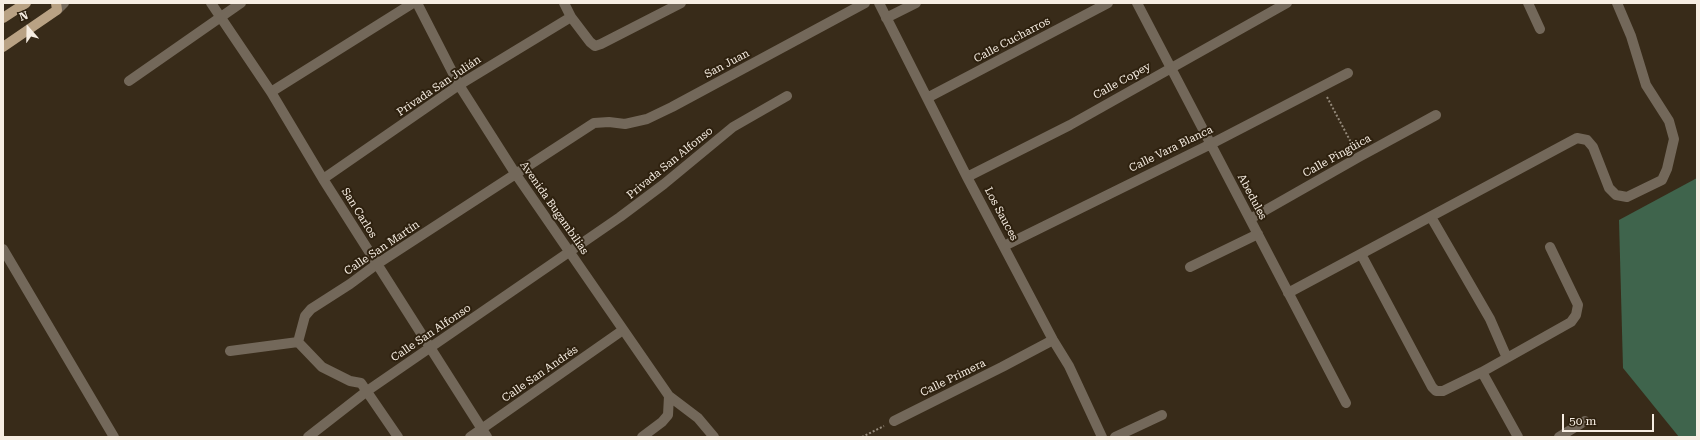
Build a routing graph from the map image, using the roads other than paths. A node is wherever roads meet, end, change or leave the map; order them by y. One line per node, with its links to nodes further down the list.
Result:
1 (26, 3): 19 (main road)
2 (211, 3): 17 (street, San Carlos)
3 (241, 3): 17 (street)
4 (413, 3): 27 (street)
5 (417, 3): 26 (street, Avenida Bugambilias)
6 (564, 3): 18 (street)
7 (681, 3): 18 (street)
8 (865, 3): 31 (street, San Juan)
9 (879, 3): 20 (street, Los Sauces)
10 (916, 3): 20 (street)
11 (1108, 3): 29 (street, Calle Cucharros)
12 (1137, 3): 23 (street, Abedules)
13 (1287, 3): 23 (street, Calle Copey)
14 (1528, 3): 21 (street)
15 (1616, 3): 36 (street)
16 (59, 5): 22 (main road)
17 (220, 17): 25 (street); 27 (street, San Carlos)
18 (571, 17): 26 (street, Privada San Julián)
19 (3, 18)
20 (886, 18): 29 (street, Los Sauces)
21 (1540, 29)
22 (3, 47)
23 (1171, 68): 32 (street, Abedules); 34 (street, Calle Copey)
24 (1348, 73): 32 (street, Calle Vara Blanca)
25 (129, 81)
26 (459, 85): 33 (street, Avenida Bugambilias); 35 (street, Privada San Julián)
27 (271, 92): 35 (street, San Carlos)
28 (786, 96): 42 (street, Privada San Alfonso)
29 (928, 98): 34 (street, Los Sauces)
30 (1436, 115): 37 (street, Calle Pingüica)
31 (594, 123): 33 (street, Calle San Martín)
32 (1211, 144): 37 (street, Abedules); 39 (street, Calle Vara Blanca)
33 (515, 173): 42 (street, Avenida Bugambilias); 44 (street, Calle San Martín)
34 (967, 178): 39 (street, Los Sauces)
35 (323, 179): 44 (street, San Carlos)
36 (1430, 217): 43 (street); 52 (street)
37 (1250, 219): 38 (street, Abedules)
38 (1258, 234): 45 (street); 46 (street, Abedules)
39 (1004, 246): 48 (street, Los Sauces)
40 (1550, 247): 52 (street)
41 (3, 249): 61 (street)
42 (570, 252): 47 (street, Avenida Bugambilias); 50 (street, Calle San Alfonso)
43 (1361, 254): 46 (street); 53 (street)
44 (377, 264): 49 (street, Calle San Martín); 50 (street, San Carlos)
45 (1190, 267)
46 (1288, 293): 56 (street, Abedules)
47 (624, 330): 55 (street, Avenida Bugambilias); 60 (street, Calle San Andrés)
48 (1053, 340): 58 (street, Calle Primera); 67 (street, Los Sauces)
49 (298, 342): 51 (street); 54 (street)
50 (430, 348): 54 (street, Calle San Alfonso); 60 (street, San Carlos)
51 (230, 351)
52 (1507, 358): 53 (street)
53 (1482, 372): 69 (street)
54 (367, 391): 62 (street, Calle San Alfonso); 63 (street)
55 (669, 396): 65 (street); 66 (street, Avenida Bugambilias)
56 (1346, 403)
57 (1162, 415): 68 (street)
58 (894, 421)
59 (1585, 421): 70 (street)
60 (484, 433): 64 (street, Calle San Andrés)
61 (114, 437)
62 (308, 437)
63 (398, 437)
64 (470, 437)
65 (642, 437)
66 (714, 437)
67 (1102, 437)
68 (1115, 437)
69 (1518, 437)
70 (1559, 437)

